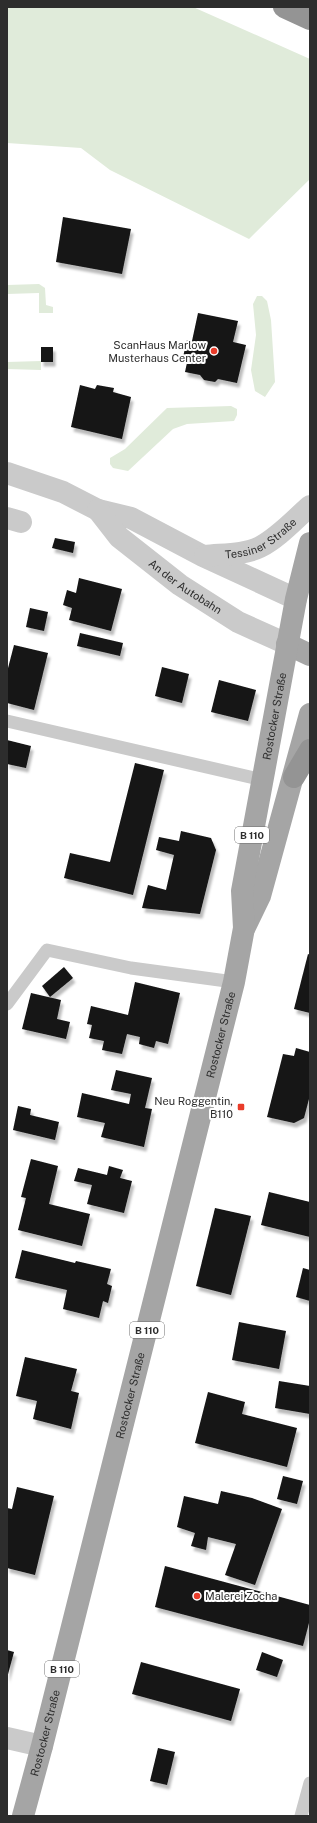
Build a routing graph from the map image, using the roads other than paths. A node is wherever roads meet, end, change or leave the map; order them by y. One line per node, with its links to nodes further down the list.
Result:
1 (284, 7): 2 (highway)
2 (310, 19)
3 (7, 473): 5 (street, An der Autobahn)
4 (310, 506): 7 (street, Tessiner Straße)
5 (98, 510): 7 (street, An der Autobahn); 9 (street, An der Autobahn)
6 (310, 543): 8 (main road, B 110)
7 (203, 556): 8 (street, An der Autobahn)
8 (303, 602): 9 (main road, Rostocker Straße / B 110)
9 (288, 644): 10 (main road); 15 (main road, Rostocker Straße / B 110)
10 (310, 655)
11 (310, 714): 14 (main road, Rostocker Straße / B 110)
12 (7, 721): 15 (lane)
13 (310, 750): 14 (highway)
14 (294, 777): 16 (main road, Rostocker Straße / B 110)
15 (262, 780): 16 (main road, Rostocker Straße / B 110)
16 (244, 928): 17 (main road, Rostocker Straße / B 110)
17 (234, 982): 18 (lane); 20 (main road, Rostocker Straße / B 110)
18 (7, 1004)
19 (7, 1738): 20 (street)
20 (42, 1746): 22 (main road, Rostocker Straße / B 110)
21 (310, 1783): 23 (lane)
22 (23, 1816)
23 (301, 1816)

